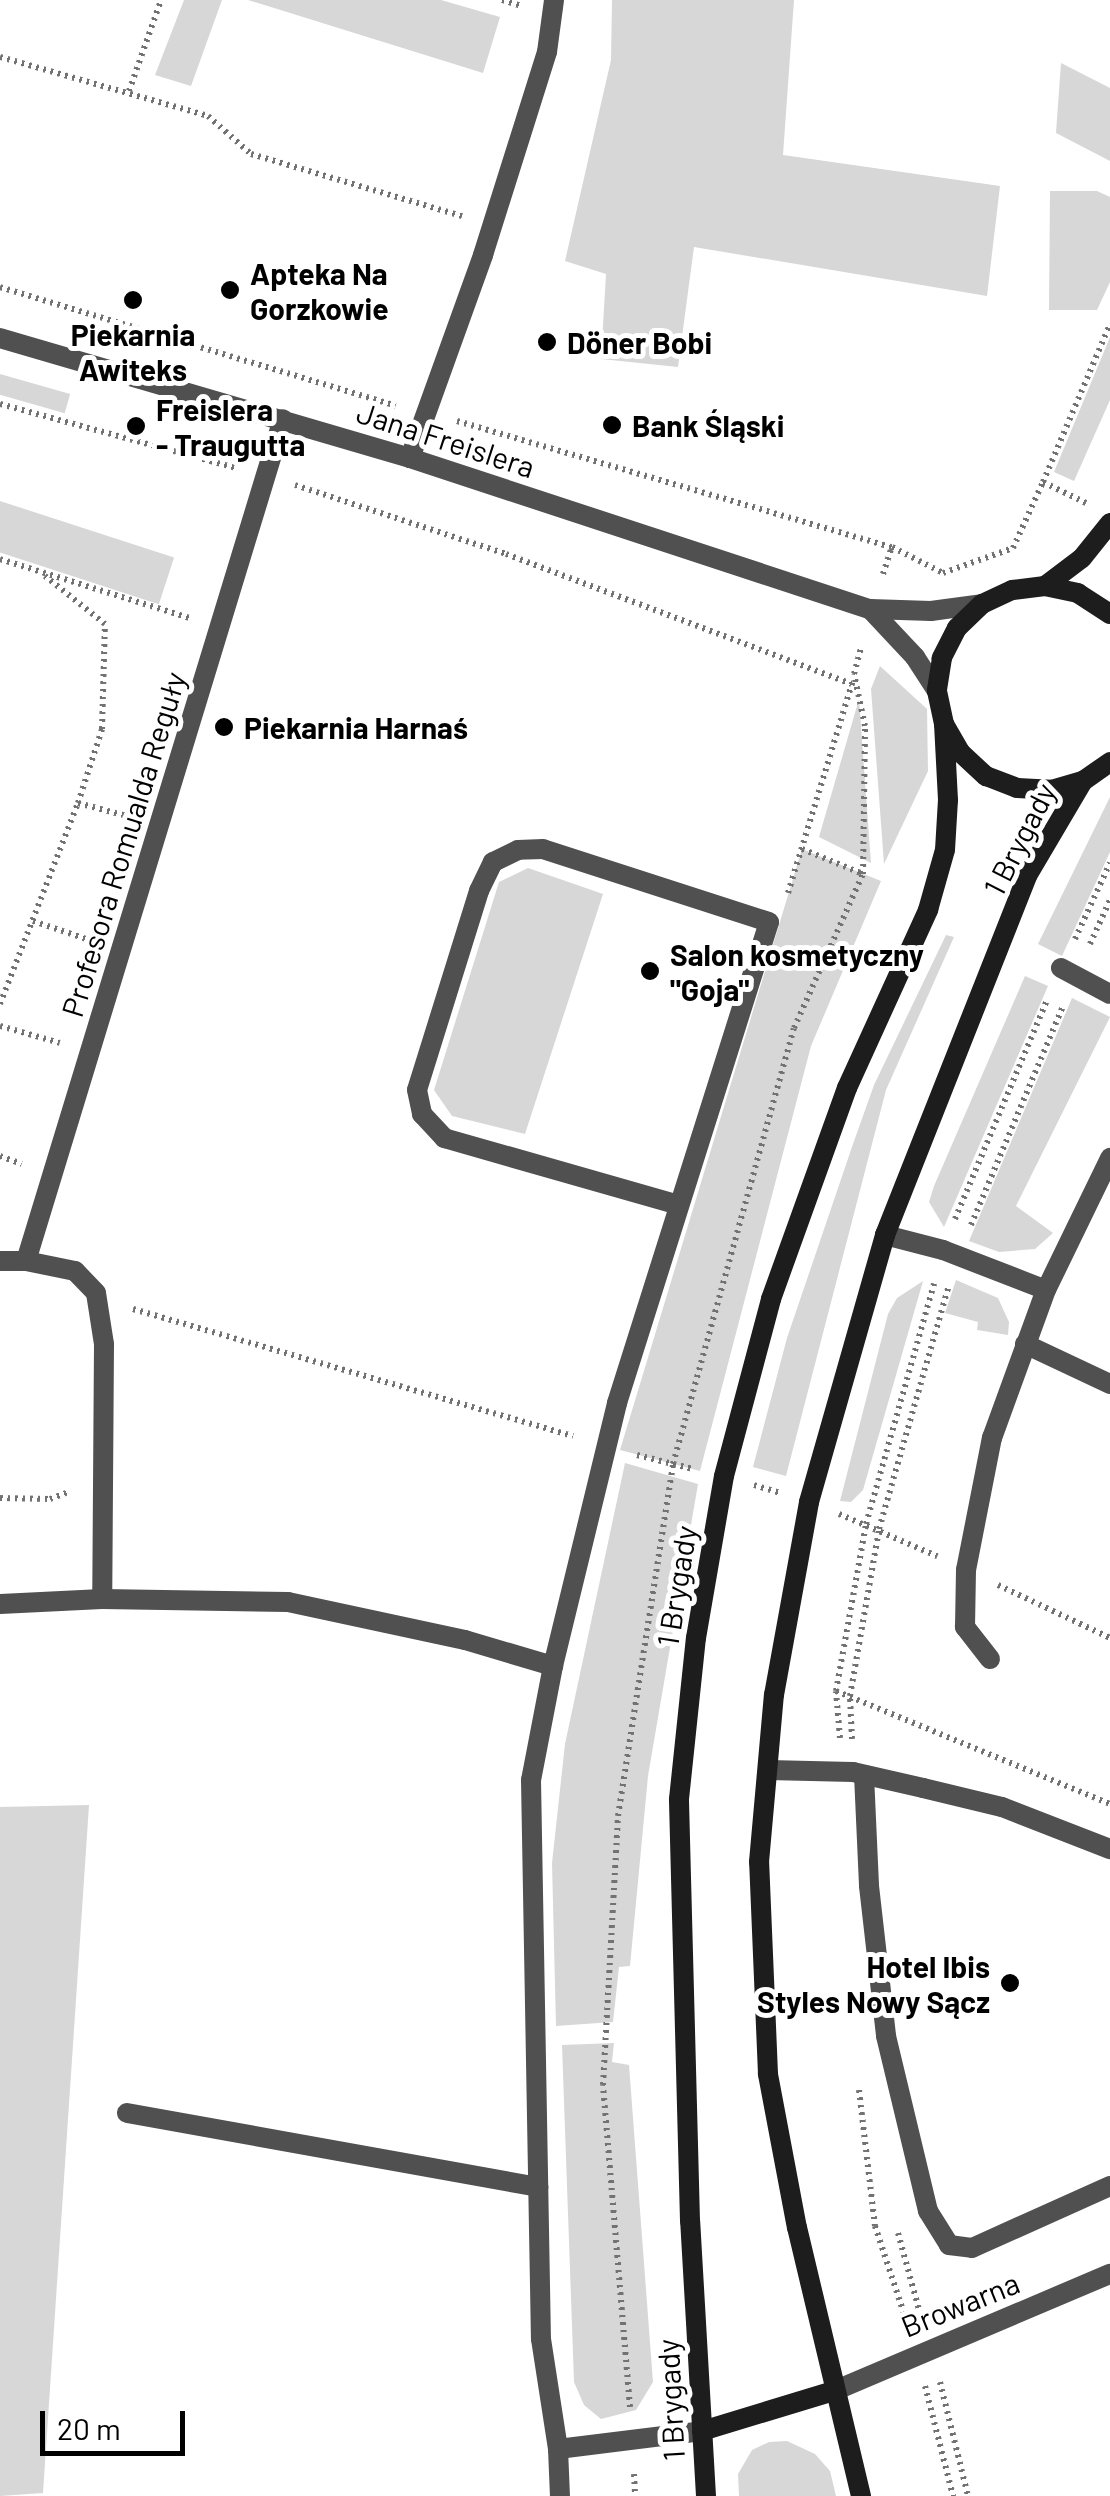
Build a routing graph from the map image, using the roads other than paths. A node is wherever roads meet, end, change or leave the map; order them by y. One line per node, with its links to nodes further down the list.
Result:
1 (554, 0): 4 (street)
2 (0, 338): 3 (street, Jana Freislera)
3 (282, 420): 4 (street, Jana Freislera); 19 (street, Profesora Romualda Reguły)
4 (410, 458): 8 (street, Jana Freislera)
5 (1110, 523): 6 (street)
6 (1046, 586): 7 (street); 9 (street)
7 (982, 604): 8 (street, Jana Freislera); 10 (street)
8 (870, 609): 10 (street, Jana Freislera)
9 (1110, 614)
10 (937, 691): 11 (street)
11 (944, 724): 13 (street); 36 (street, 1 Brygady)
12 (1110, 762): 13 (street)
13 (1083, 780): 18 (street, 1 Brygady)
14 (1068, 972): 15 (street)
15 (1110, 994)
16 (1110, 1158): 21 (street)
17 (676, 1204): 17 (street); 27 (street)
18 (885, 1235): 21 (street); 28 (street, 1 Brygady)
19 (26, 1261): 20 (street); 24 (street)
20 (0, 1262)
21 (1046, 1290): 22 (street)
22 (1025, 1344): 23 (street); 26 (street)
23 (1110, 1384)
24 (102, 1599): 25 (street); 27 (street)
25 (0, 1604)
26 (990, 1659)
27 (553, 1666): 33 (street)
28 (768, 1770): 29 (street); 35 (street, 1 Brygady)
29 (854, 1774): 30 (street); 32 (street)
30 (1110, 1849)
31 (127, 2112): 33 (street)
32 (1110, 2186)
33 (538, 2187): 37 (street)
34 (1110, 2274): 35 (street, Browarna)
35 (834, 2391): 36 (street); 40 (street, 1 Brygady)
36 (702, 2431): 37 (street); 39 (street, 1 Brygady)
37 (558, 2449): 38 (street)
38 (560, 2496)
39 (706, 2496)
40 (861, 2496)

